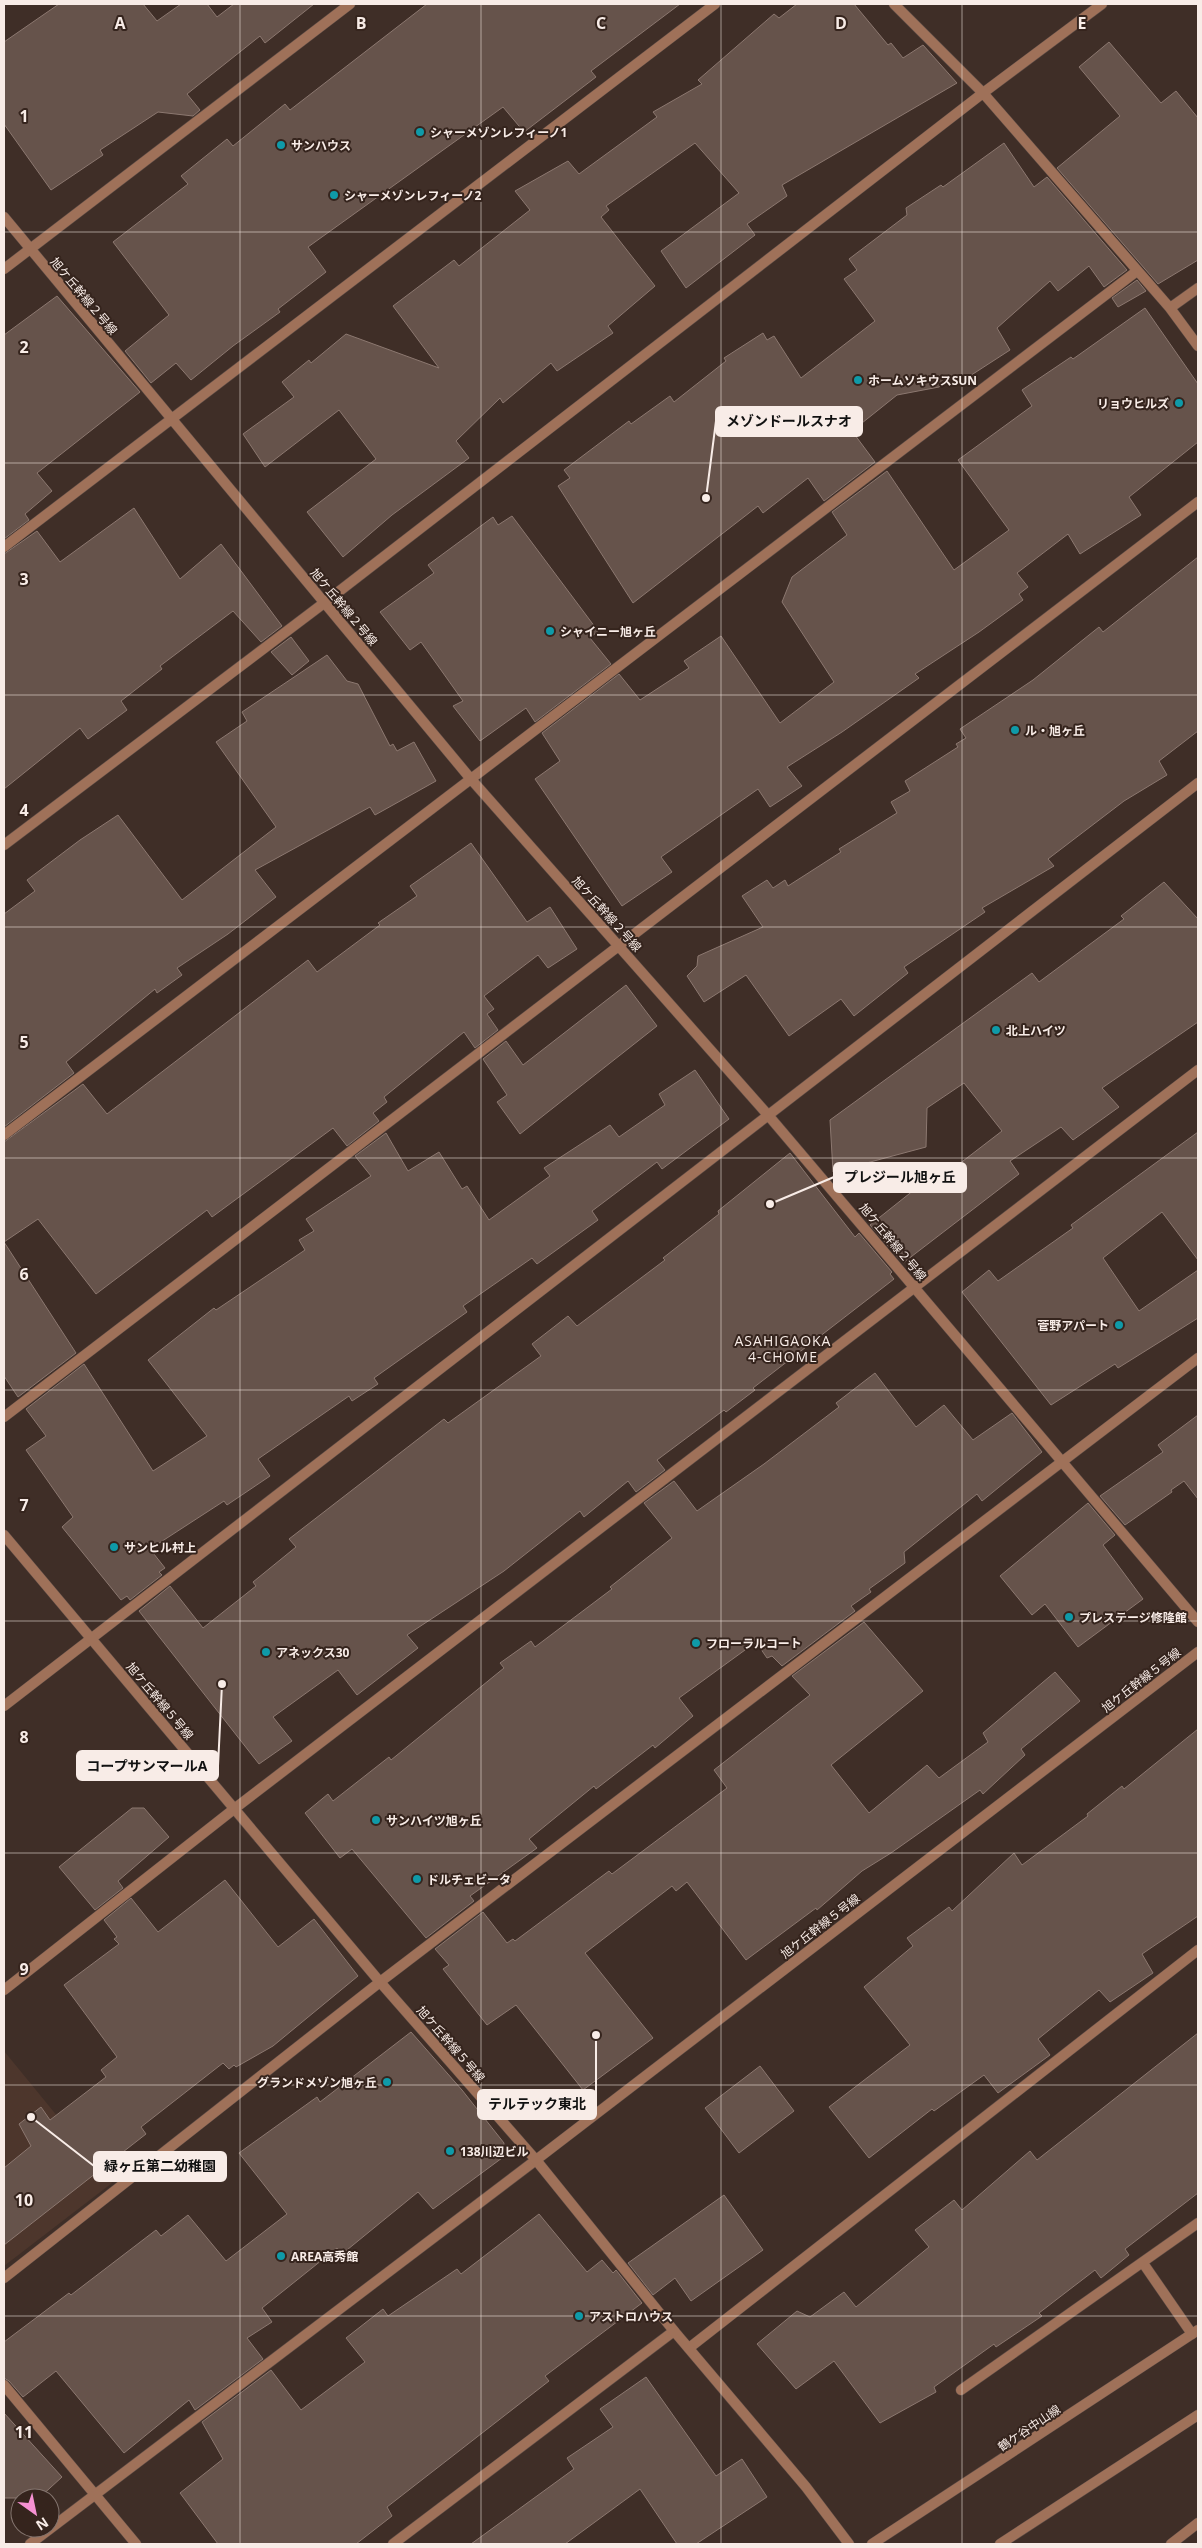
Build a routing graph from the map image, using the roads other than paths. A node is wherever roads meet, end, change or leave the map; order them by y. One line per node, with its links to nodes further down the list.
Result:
1 (350, 4): 7 (street)
2 (715, 4): 13 (street)
3 (894, 4): 5 (street)
4 (1102, 4): 5 (street)
5 (983, 93): 9 (street); 16 (street)
6 (4, 217): 7 (street, 旭ケ丘幹線２号線)
7 (29, 250): 8 (street); 13 (street, 旭ケ丘幹線２号線)
8 (4, 270)
9 (1137, 271): 11 (street); 17 (street)
10 (1198, 288): 11 (street)
11 (1170, 308): 12 (street)
12 (1198, 346)
13 (171, 419): 15 (street); 16 (street, 旭ケ丘幹線２号線)
14 (1198, 502): 20 (street)
15 (4, 547)
16 (324, 602): 17 (street, 旭ケ丘幹線２号線); 19 (street)
17 (470, 778): 20 (street, 旭ケ丘幹線２号線); 23 (street)
18 (1198, 783): 22 (street)
19 (4, 845)
20 (618, 944): 22 (street, 旭ケ丘幹線２号線); 26 (street)
21 (1198, 1070): 24 (street)
22 (768, 1114): 24 (street, 旭ケ丘幹線２号線); 30 (street)
23 (4, 1135)
24 (914, 1287): 27 (street, 旭ケ丘幹線２号線); 33 (street)
25 (1198, 1358): 27 (street)
26 (4, 1417)
27 (1062, 1461): 29 (street, 旭ケ丘幹線２号線); 35 (street)
28 (4, 1535): 30 (street, 旭ケ丘幹線５号線)
29 (1198, 1622)
30 (92, 1639): 32 (street); 33 (street, 旭ケ丘幹線５号線)
31 (1198, 1652): 37 (street, 旭ケ丘幹線５号線)
32 (4, 1706)
33 (234, 1809): 35 (street, 旭ケ丘幹線５号線); 36 (street)
34 (1198, 1950): 43 (street)
35 (380, 1982): 37 (street, 旭ケ丘幹線５号線); 40 (street)
36 (4, 1990)
37 (536, 2160): 41 (street); 47 (street)
38 (1198, 2223): 39 (street)
39 (1143, 2263): 42 (street); 45 (street)
40 (4, 2278)
41 (674, 2331): 43 (street); 51 (street)
42 (1195, 2332): 53 (street, 鶴ケ谷中山線)
43 (689, 2348): 52 (street)
44 (4, 2385): 47 (street)
45 (961, 2390)
46 (1198, 2415): 54 (street)
47 (94, 2494): 49 (street); 50 (street)
48 (1198, 2523): 55 (street)
49 (30, 2544)
50 (136, 2544)
51 (393, 2544)
52 (849, 2544)
53 (872, 2544)
54 (1000, 2544)
55 (1171, 2544)

